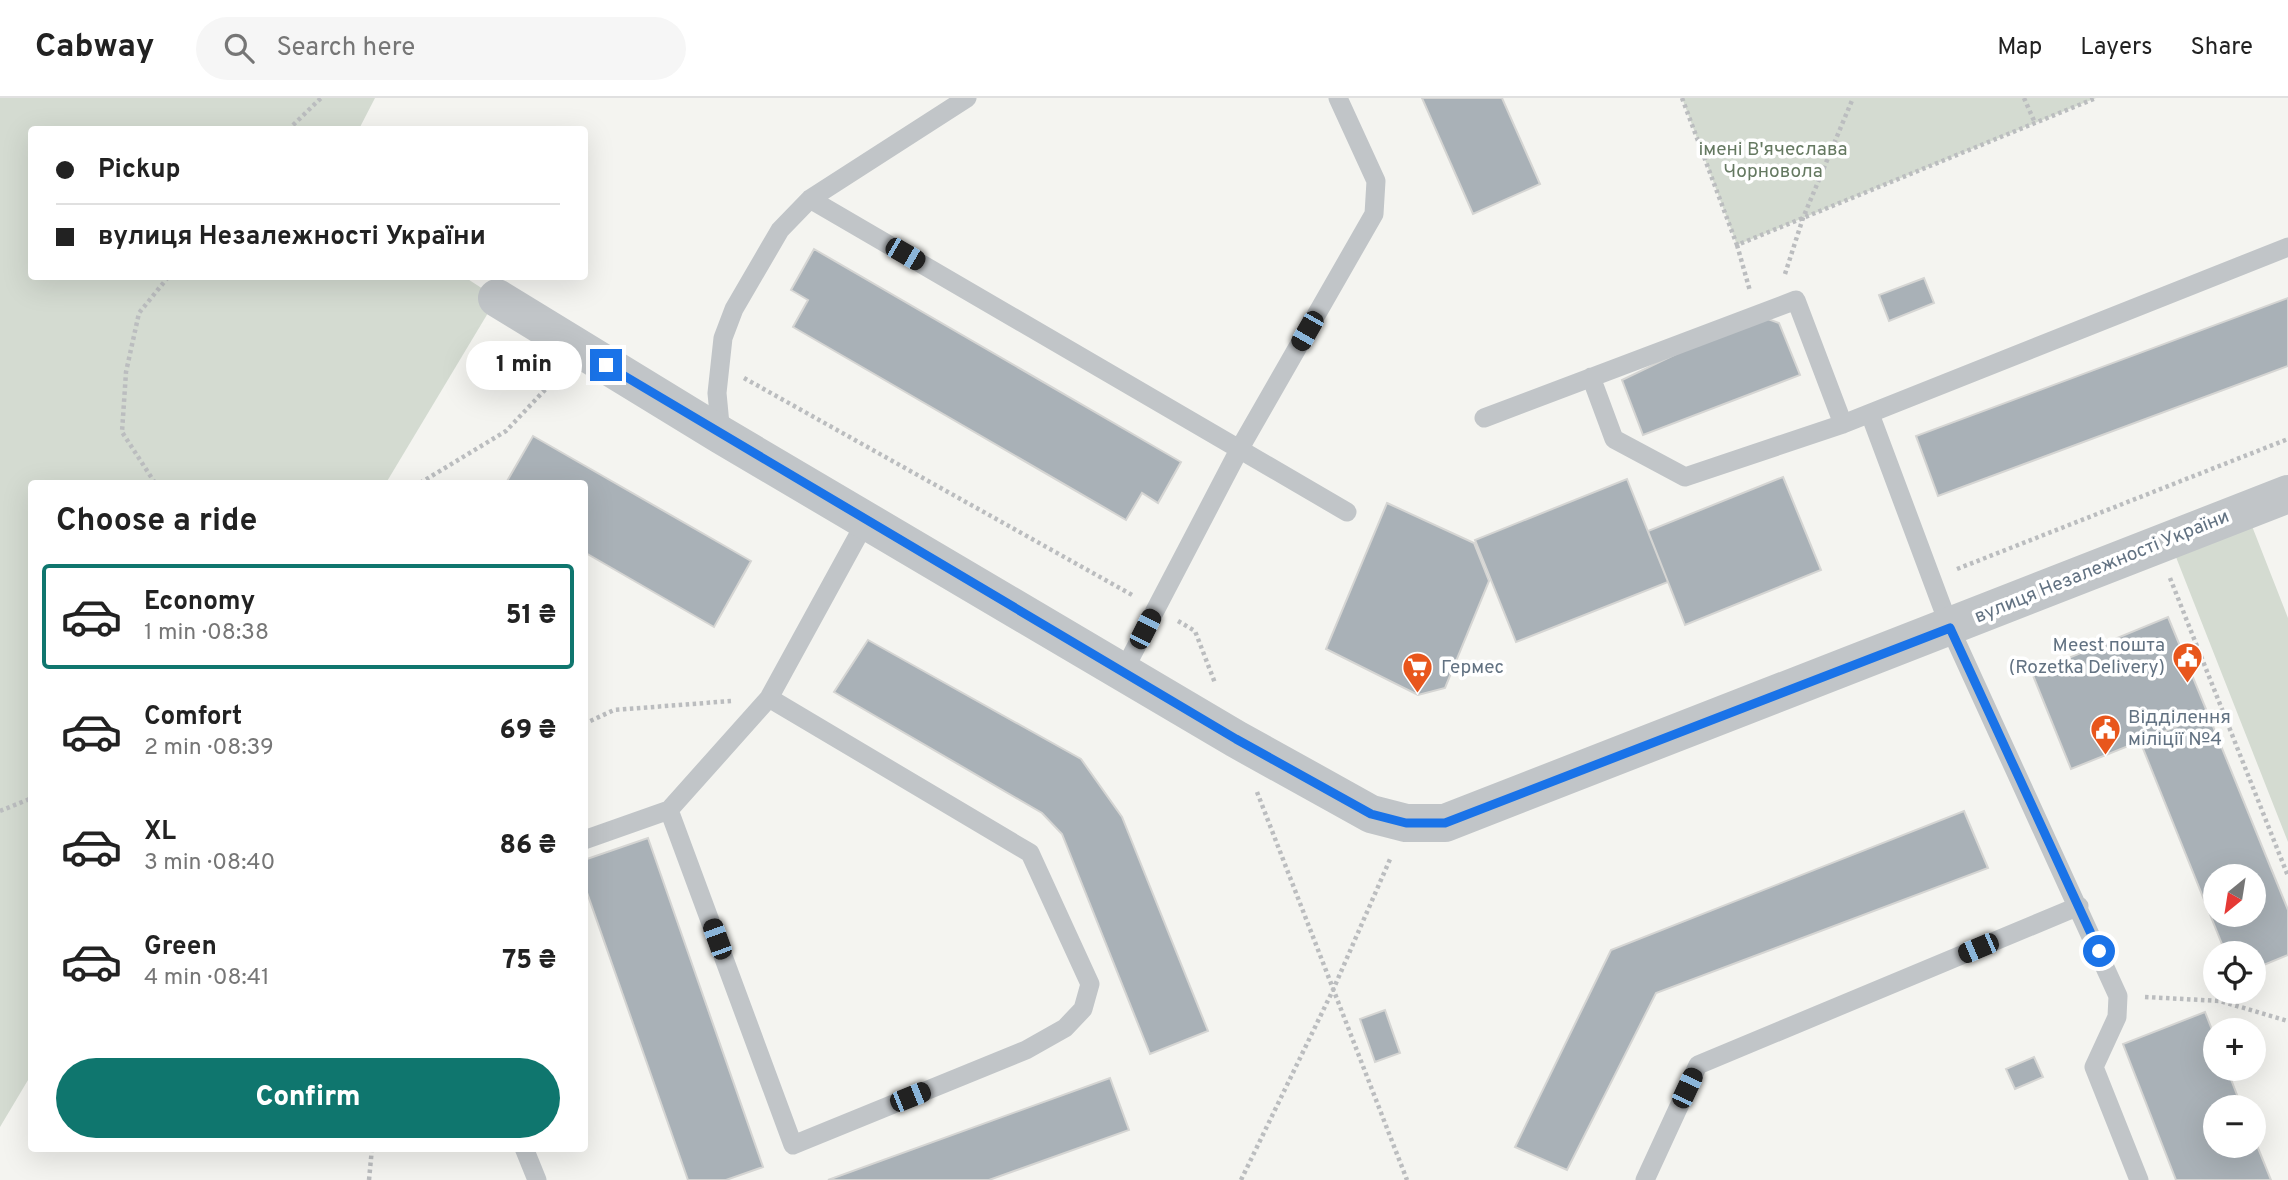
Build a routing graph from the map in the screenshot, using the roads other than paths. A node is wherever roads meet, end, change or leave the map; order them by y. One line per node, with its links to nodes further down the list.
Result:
1 (967, 98): 3 (lane)
2 (1338, 98): 11 (lane)
3 (810, 199): 10 (lane); 11 (lane)
4 (2288, 247): 7 (lane)
5 (497, 298): 10 (street, вулиця Незалежності України)
6 (1591, 377): 8 (lane); 9 (lane); 9 (lane)
7 (1870, 414): 9 (lane); 15 (lane)
8 (1484, 418)
9 (1843, 424)
10 (721, 435): 14 (street, вулиця Незалежності України)
11 (1240, 448): 13 (lane); 16 (lane)
12 (2288, 494): 15 (street, вулиця Незалежності України)
13 (1347, 512)
14 (866, 521): 16 (street, вулиця Незалежності України); 17 (lane)
15 (1950, 628): 16 (street, вулиця Незалежності України); 20 (lane)
16 (1124, 670)
17 (769, 698): 18 (lane); 18 (lane)
18 (669, 810): 19 (lane)
19 (588, 839)
20 (2079, 906): 23 (lane); 24 (lane)
21 (526, 1152): 22 (lane)
22 (537, 1180)
23 (1645, 1180)
24 (2139, 1180)

